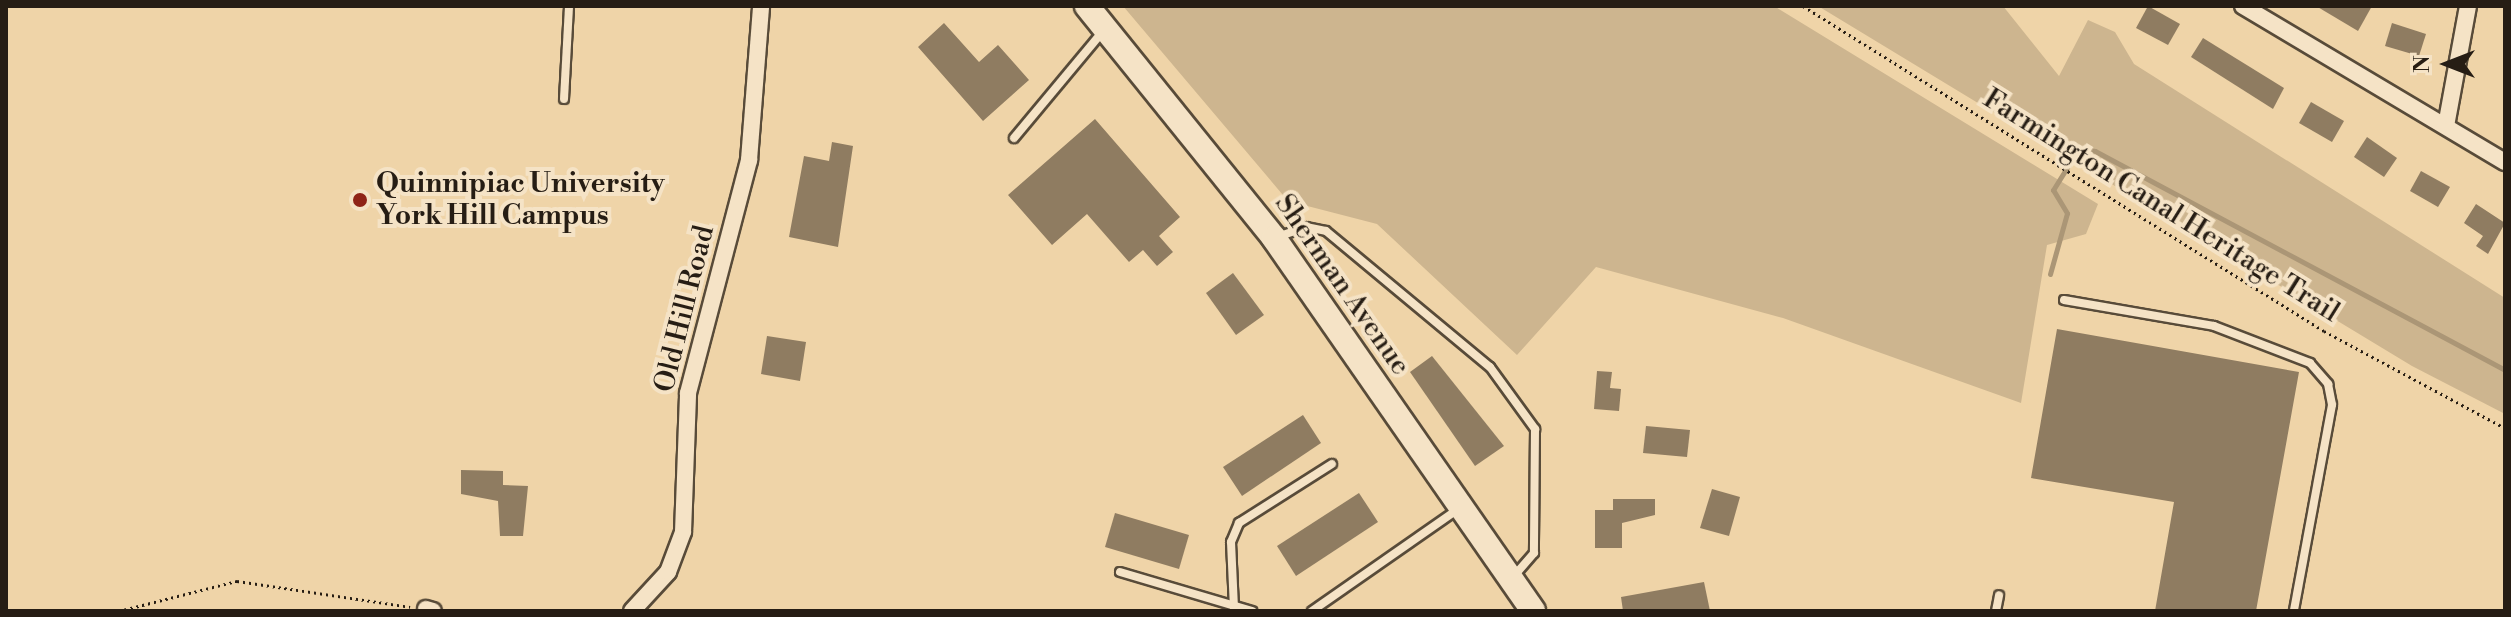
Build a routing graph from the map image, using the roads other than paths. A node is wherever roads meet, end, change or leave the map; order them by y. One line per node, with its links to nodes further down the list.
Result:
1 (569, 6): 7 (lane)
2 (761, 6): 19 (street, Old Hill Road)
3 (1087, 6): 6 (main road, Sherman Avenue)
4 (2243, 6): 8 (street)
5 (2468, 6): 8 (street)
6 (1106, 28): 9 (lane); 11 (main road, Sherman Avenue)
7 (564, 99)
8 (2446, 126): 10 (street)
9 (1014, 138)
10 (2505, 162)
11 (1274, 238): 14 (main road, Sherman Avenue); 16 (lane)
12 (2064, 300): 24 (lane)
13 (1332, 464): 18 (lane)
14 (1460, 506): 16 (main road, Sherman Avenue); 21 (lane)
15 (1120, 572): 18 (lane)
16 (1511, 579): 22 (main road, Sherman Avenue)
17 (1999, 595): 23 (lane)
18 (1234, 608): 20 (lane)
19 (632, 611)
20 (1252, 611)
21 (1312, 611)
22 (1533, 611)
23 (1996, 611)
24 (2294, 611)

